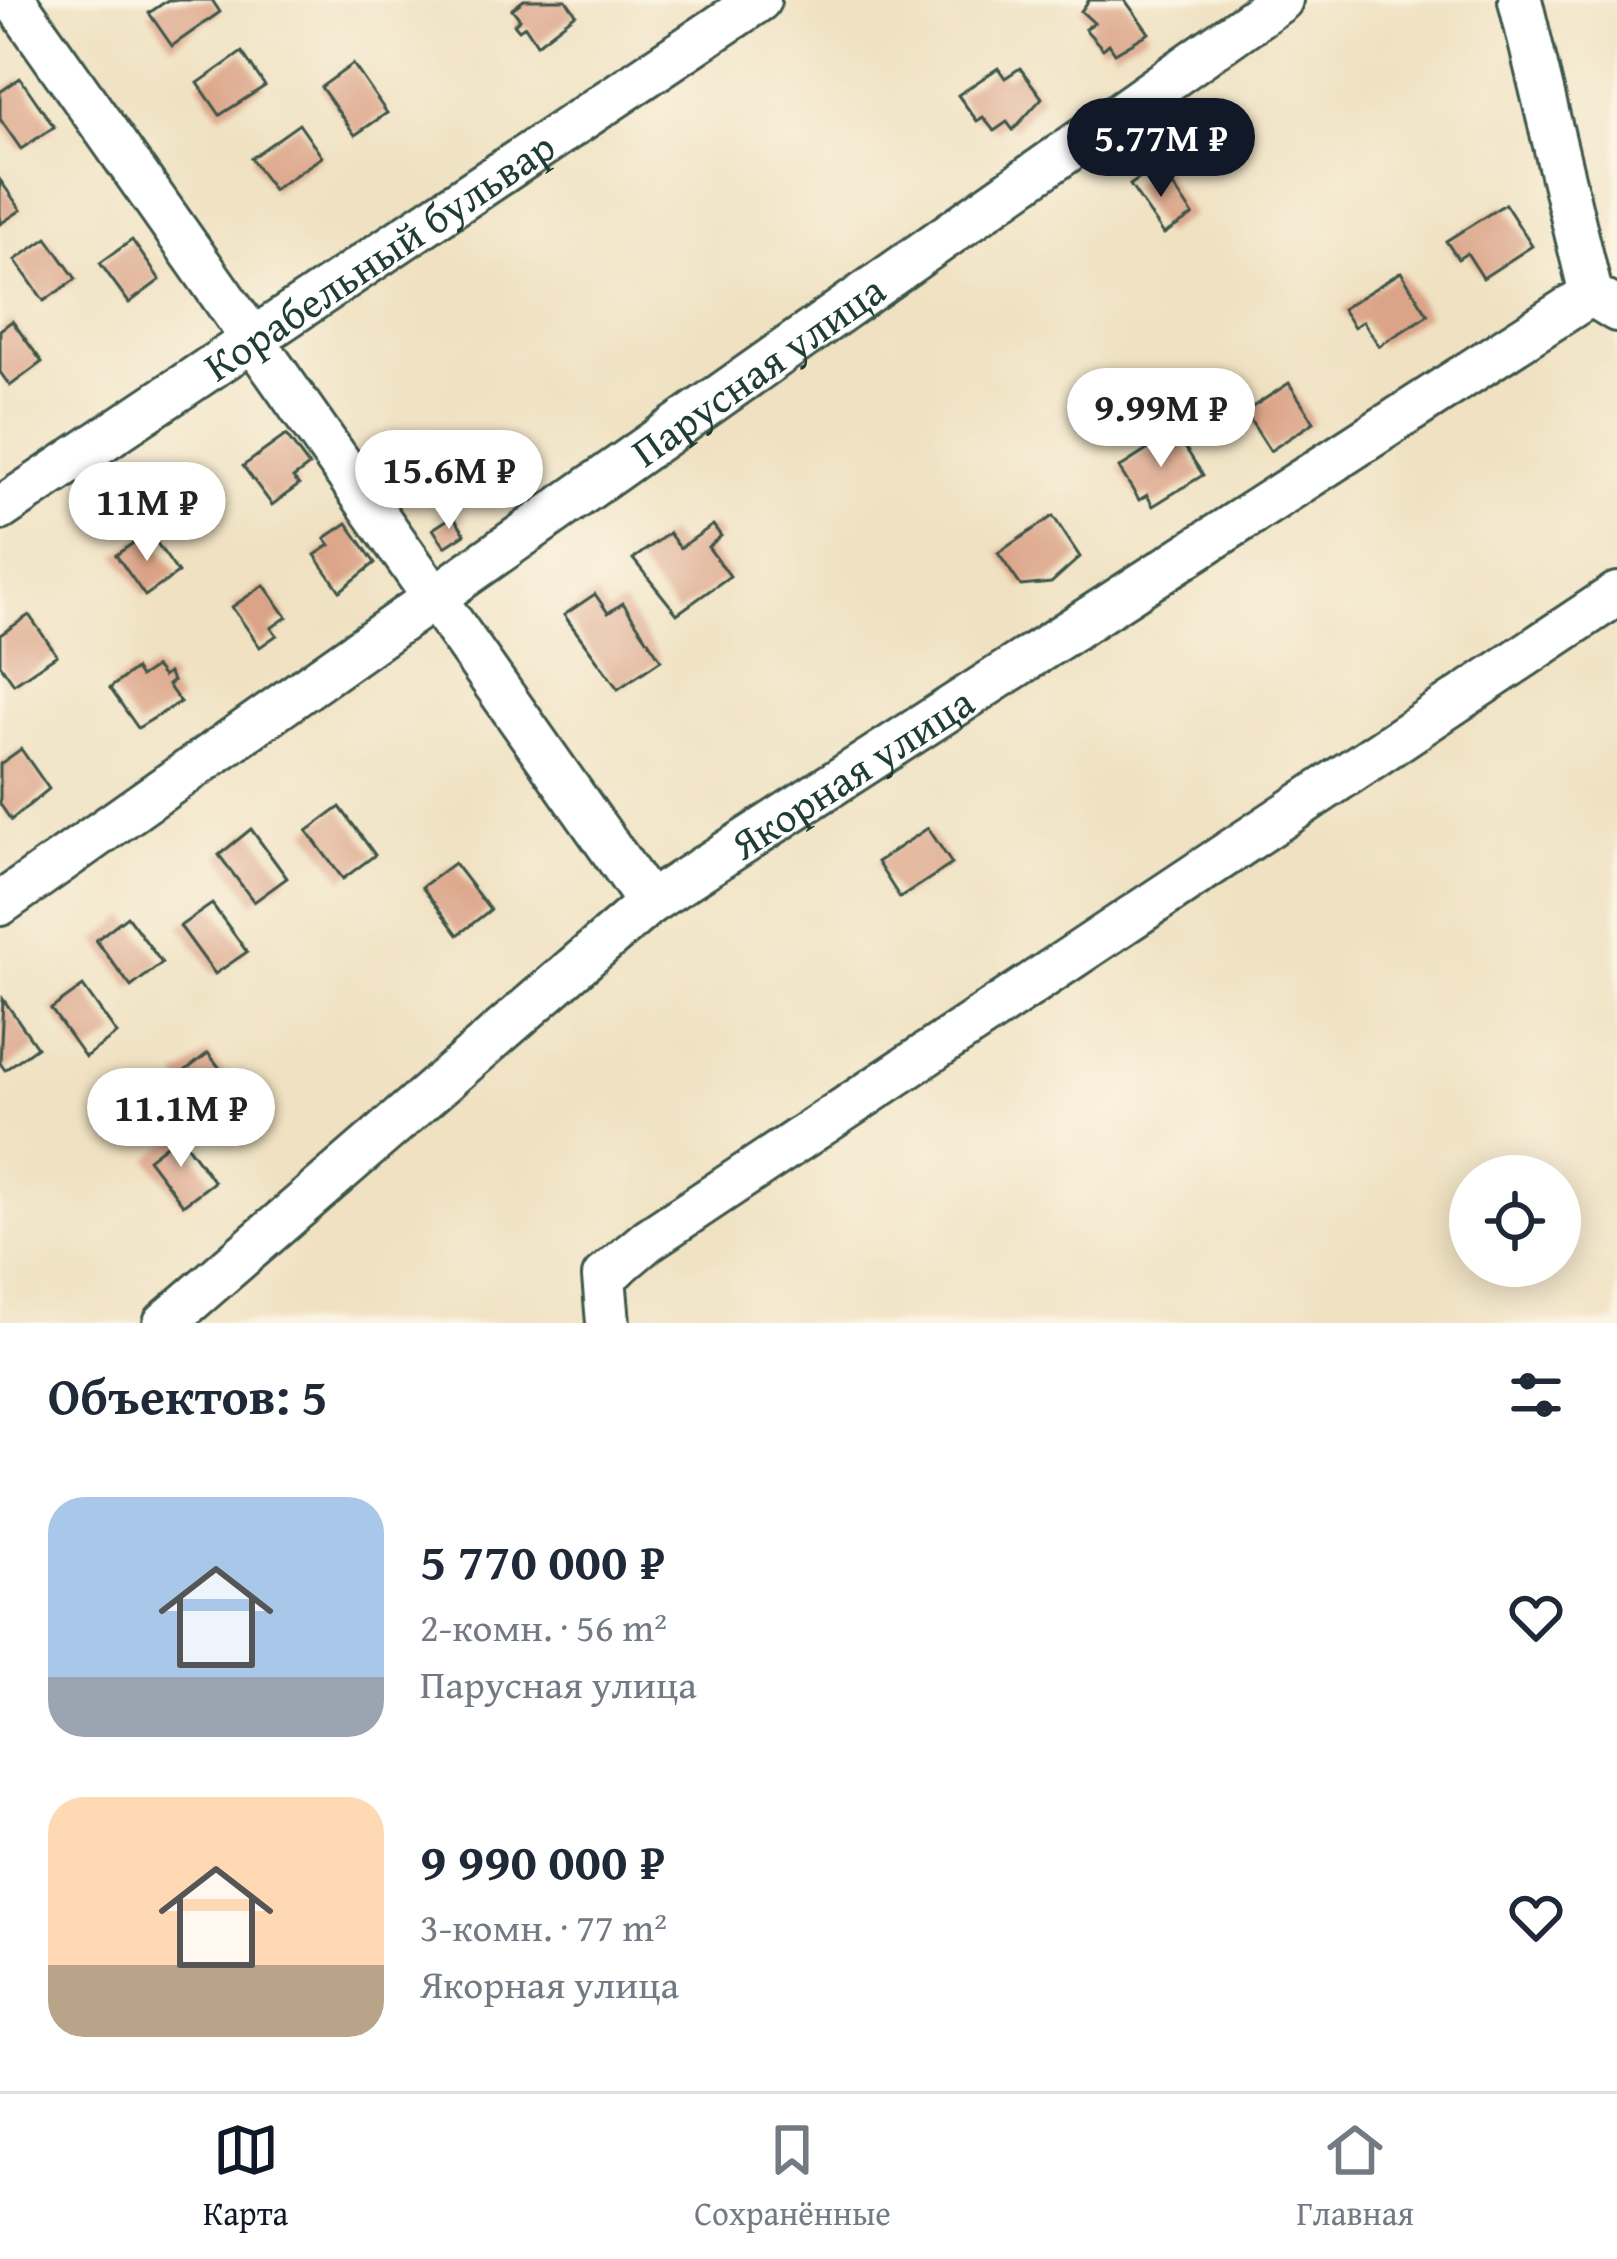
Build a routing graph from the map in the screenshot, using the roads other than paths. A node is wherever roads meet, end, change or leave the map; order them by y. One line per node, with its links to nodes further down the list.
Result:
1 (14, 0): 6 (street)
2 (759, 0): 6 (street, Корабельный бульвар)
3 (1281, 0): 9 (street, Парусная улица)
4 (1520, 0): 5 (street)
5 (1604, 302): 10 (street, Якорная улица)
6 (253, 340): 7 (street, Корабельный бульвар); 9 (street)
7 (0, 509)
8 (1617, 594): 13 (street)
9 (434, 598): 10 (street); 11 (street, Парусная улица)
10 (649, 903): 12 (street, Якорная улица)
11 (0, 904)
12 (165, 1323)
13 (608, 1323)

